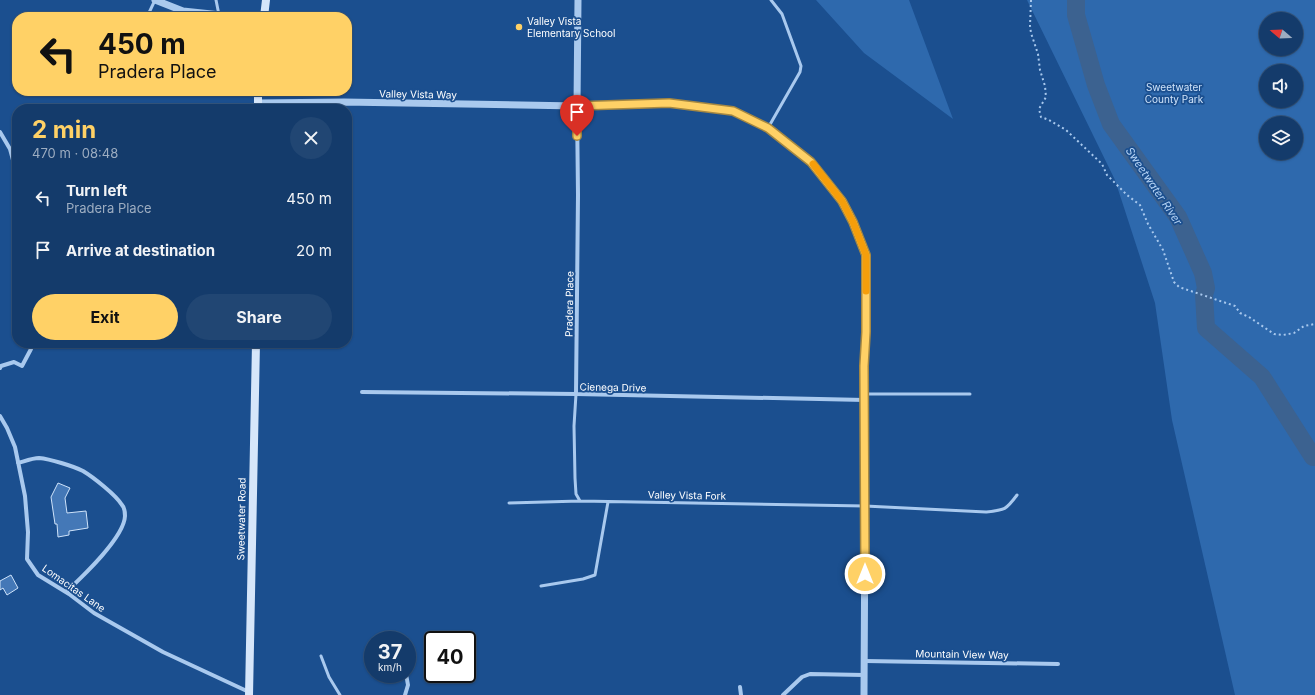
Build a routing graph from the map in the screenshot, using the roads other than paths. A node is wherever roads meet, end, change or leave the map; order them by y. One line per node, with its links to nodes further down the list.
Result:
1 (155, 0): 6 (lane); 7 (street)
2 (216, 0): 8 (lane)
3 (266, 0): 9 (main road)
4 (578, 0): 11 (street)
5 (771, 0): 12 (lane)
6 (149, 12)
7 (197, 12)
8 (218, 12)
9 (265, 12)
10 (301, 104): 11 (street, Valley Vista Way)
11 (577, 106): 12 (street, Valley Vista Way); 19 (street, Pradera Place)
12 (768, 128): 21 (street, Valley Vista Way)
13 (0, 132): 14 (street)
14 (12, 156)
15 (31, 348): 17 (street)
16 (256, 348): 37 (main road, Sweetwater Road)
17 (0, 368)
18 (362, 392): 19 (street, Cienega Drive)
19 (576, 394): 21 (street, Cienega Drive); 25 (lane, Pradera Place)
20 (970, 394): 21 (lane)
21 (865, 397): 28 (street, Valley Vista Way)
22 (0, 416): 23 (street, Lomacitas Lane)
23 (18, 463): 30 (street, Lomacitas Lane); 30 (street)
24 (1016, 495): 28 (lane, Valley Vista Fork)
25 (580, 501): 26 (lane, Valley Vista Fork); 27 (lane, Valley Vista Fork)
26 (608, 502): 28 (lane, Valley Vista Fork); 29 (lane)
27 (509, 503)
28 (865, 506): 32 (street, Valley Vista Way)
29 (541, 586)
30 (66, 592): 37 (street, Lomacitas Lane)
31 (321, 656): 38 (lane)
32 (865, 661): 33 (street, Mountain View Way); 34 (street, Valley Vista Way)
33 (1058, 664)
34 (864, 675): 41 (street); 42 (street, Valley Vista Way)
35 (408, 683): 39 (street)
36 (740, 687): 40 (street)
37 (249, 694)
38 (340, 695)
39 (405, 695)
40 (741, 695)
41 (783, 695)
42 (864, 695)

